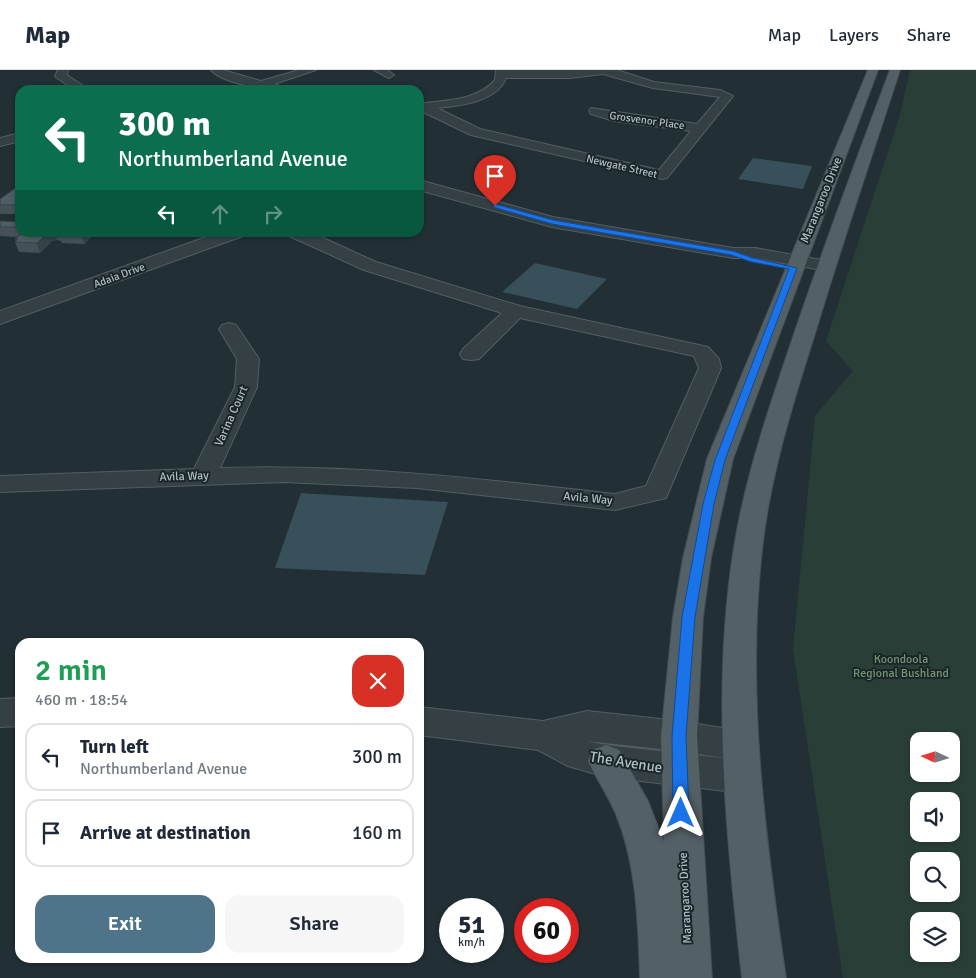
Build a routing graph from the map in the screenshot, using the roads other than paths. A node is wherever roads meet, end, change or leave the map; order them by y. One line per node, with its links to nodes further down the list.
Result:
1 (63, 70): 9 (street)
2 (216, 70): 8 (street)
3 (310, 70): 8 (street)
4 (895, 70): 20 (main road, Marangaroo Drive)
5 (610, 71): 7 (street); 14 (street, Newgate Street)
6 (873, 71): 20 (main road, Marangaroo Drive)
7 (501, 72): 11 (street)
8 (262, 84): 10 (street)
9 (75, 85)
10 (266, 85)
11 (424, 106)
12 (424, 108): 14 (street, Newgate Street)
13 (595, 111): 14 (street, Grosvenor Place)
14 (700, 128)
15 (15, 138): 16 (street)
16 (0, 142)
17 (424, 186): 20 (street)
18 (223, 237): 22 (street, Adaia Drive)
19 (306, 237): 21 (street, Avila Way)
20 (810, 267): 31 (main road, Marangaroo Drive); 33 (main road, Marangaroo Drive)
21 (516, 311): 24 (street); 25 (street, Avila Way)
22 (0, 318)
23 (229, 329): 25 (street, Varina Court)
24 (471, 354)
25 (204, 475): 26 (street, Avila Way)
26 (0, 484)
27 (15, 712): 28 (street)
28 (0, 713)
29 (424, 722): 30 (street, The Avenue)
30 (543, 736): 31 (street, The Avenue); 32 (street, The Avenue)
31 (680, 753): 32 (street, The Avenue); 33 (street, The Avenue); 35 (main road, Marangaroo Drive)
32 (606, 761): 34 (main road)
33 (742, 762): 36 (main road, Marangaroo Drive)
34 (662, 978)
35 (690, 978)
36 (764, 978)

